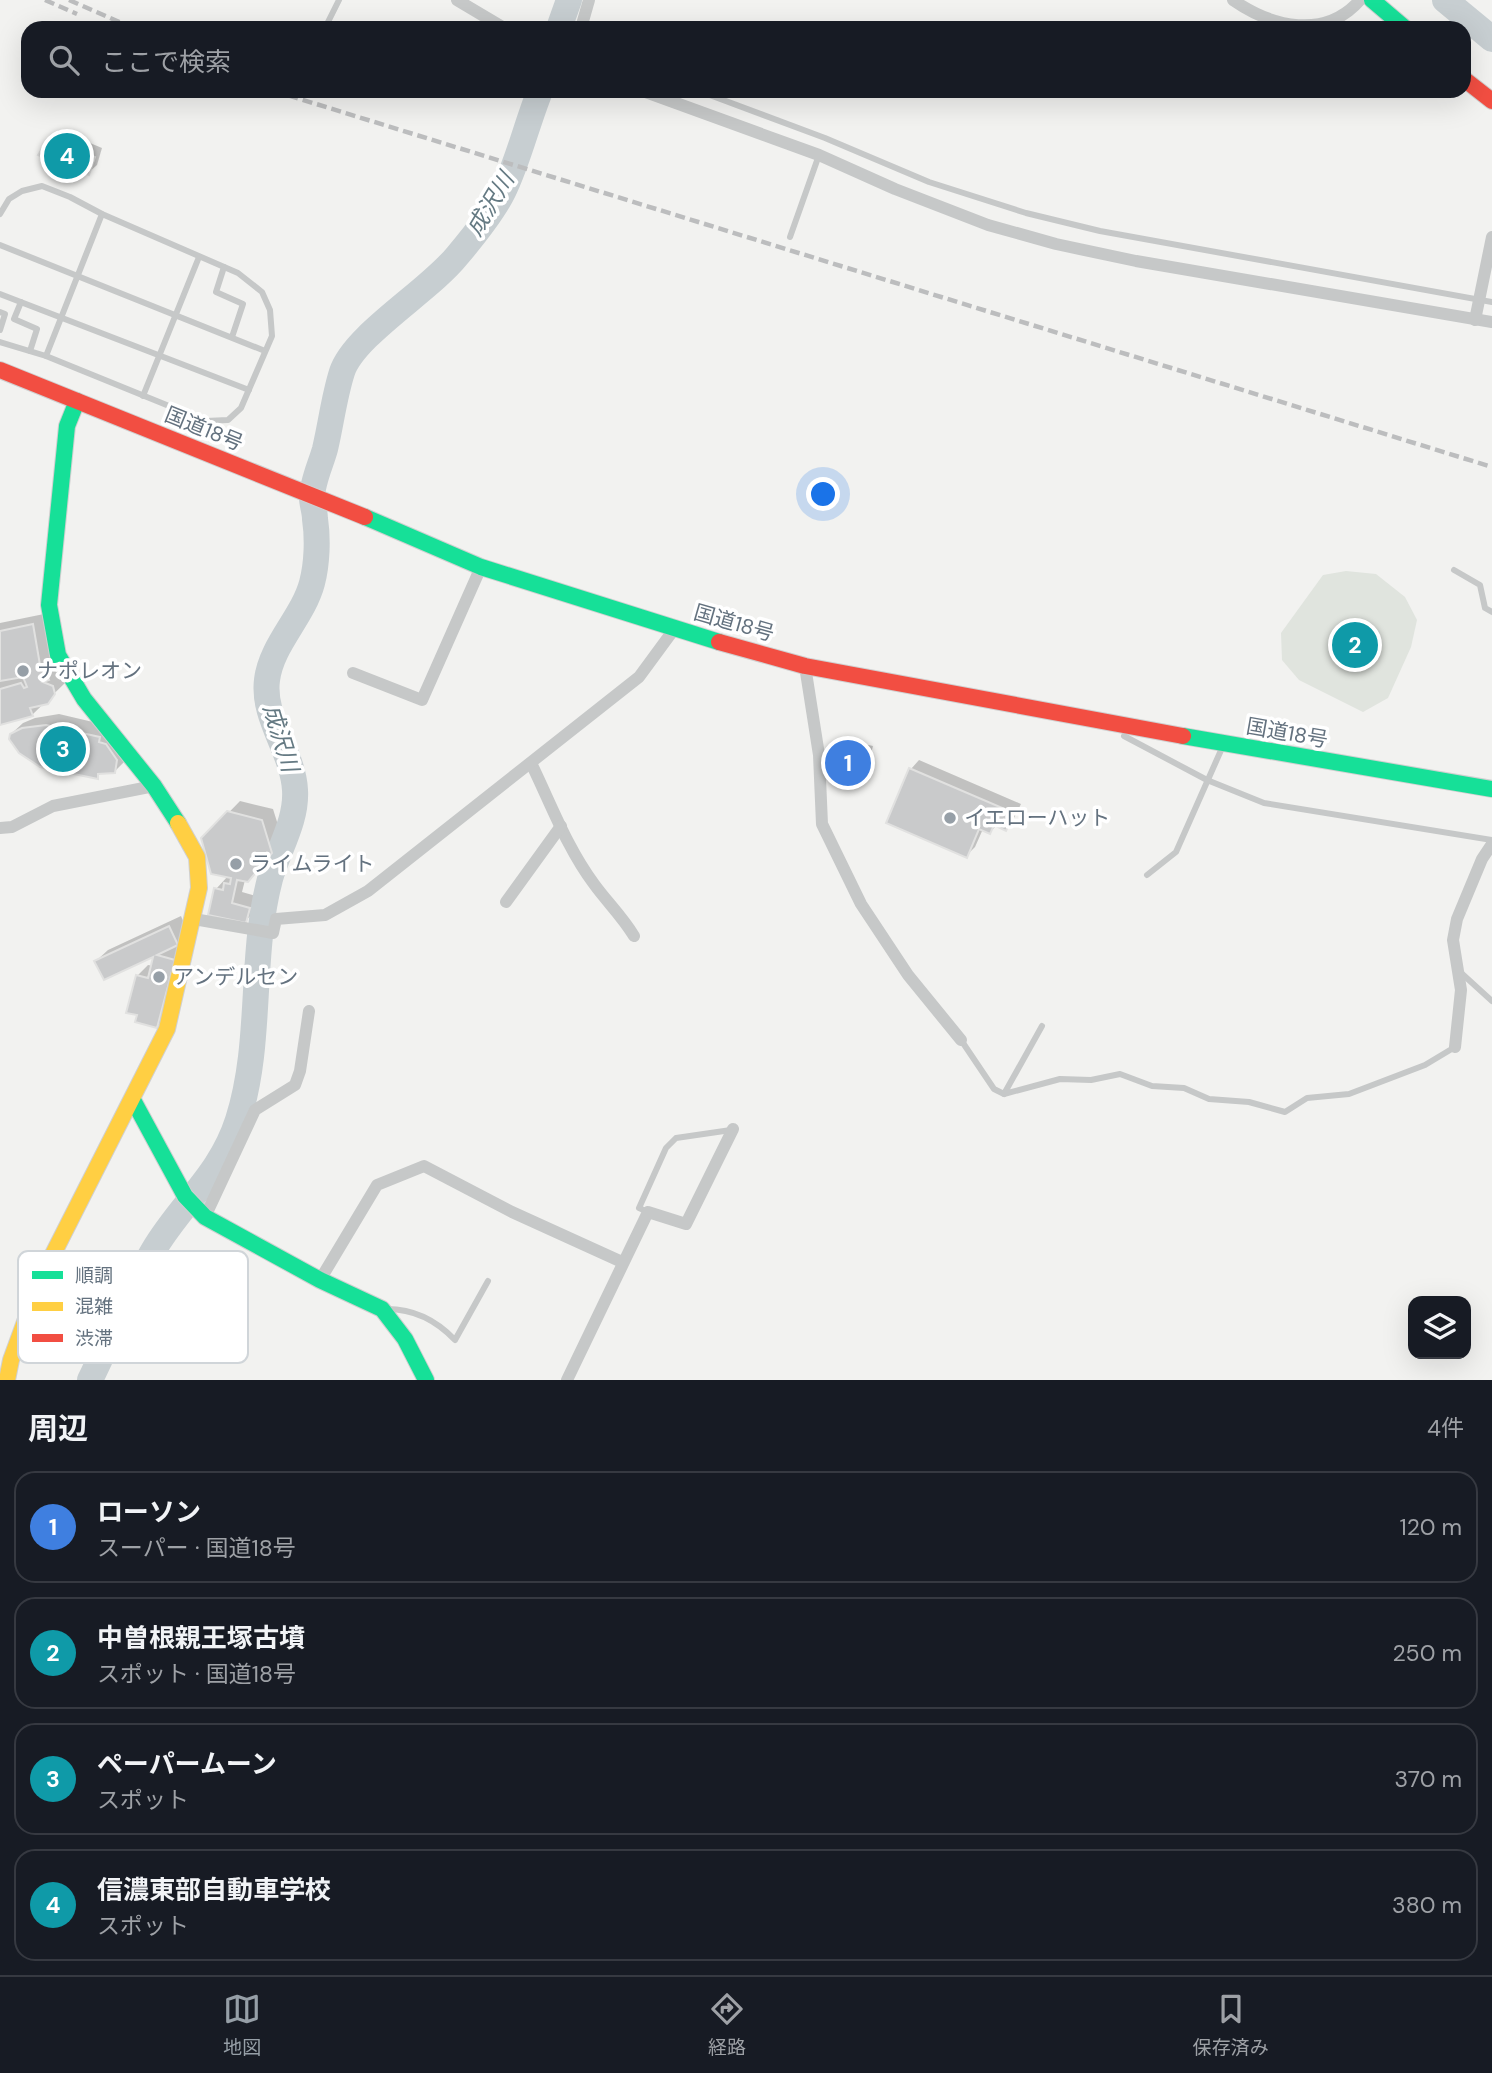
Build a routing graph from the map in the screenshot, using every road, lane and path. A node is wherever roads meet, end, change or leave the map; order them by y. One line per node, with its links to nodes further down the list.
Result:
1 (339, 0): 7 (lane)
2 (457, 0): 8 (street)
3 (589, 0): 9 (street)
4 (1233, 0): 10 (street)
5 (1360, 0): 11 (street)
6 (1372, 0): 12 (main road)
7 (329, 21)
8 (492, 21)
9 (583, 21)
10 (1271, 21)
11 (1325, 21)
12 (1397, 21)
13 (1471, 84): 16 (main road)
14 (662, 98): 17 (street)
15 (718, 98): 27 (lane)
16 (1492, 101)
17 (819, 155): 20 (lane); 32 (street)
18 (102, 214): 19 (lane); 23 (lane); 25 (lane)
19 (0, 215)
20 (790, 237)
21 (1492, 237): 27 (street)
22 (0, 245): 25 (lane)
23 (198, 257): 24 (lane); 30 (lane)
24 (224, 267): 35 (lane); 38 (lane)
25 (78, 274): 30 (lane); 31 (lane)
26 (0, 294): 28 (lane)
27 (1486, 301): 32 (street)
28 (21, 302): 31 (lane); 37 (lane)
29 (0, 312): 34 (lane)
30 (175, 314): 35 (lane); 39 (lane)
31 (61, 318): 39 (lane); 40 (lane)
32 (1475, 320): 33 (street)
33 (1492, 322)
34 (0, 330)
35 (232, 338): 38 (lane)
36 (0, 342): 37 (lane)
37 (30, 351): 40 (lane)
38 (265, 351): 42 (lane)
39 (159, 355): 42 (lane); 43 (lane)
40 (46, 356): 43 (lane)
41 (0, 370): 44 (main road, 国道18号)
42 (249, 390): 43 (lane)
43 (143, 396)
44 (77, 401): 45 (main road, 国道18号); 55 (main road)
45 (481, 567): 48 (main road, 国道18号); 50 (street)
46 (1454, 570): 47 (lane)
47 (1492, 612)
48 (675, 628): 49 (main road, 国道18号); 53 (street)
49 (805, 666): 51 (main road, 国道18号); 68 (street)
50 (353, 673)
51 (1098, 722): 52 (main road, 国道18号); 54 (lane)
52 (1224, 743): 54 (lane); 56 (main road, 国道18号)
53 (531, 763): 57 (street); 62 (street)
54 (1207, 780): 59 (lane); 60 (lane)
55 (155, 786): 58 (street); 62 (main road)
56 (1492, 789)
57 (561, 826): 61 (street); 63 (street)
58 (0, 828)
59 (1492, 842): 64 (street)
60 (1147, 875)
61 (506, 902)
62 (194, 919): 71 (main road)
63 (634, 936)
64 (1458, 970): 65 (lane); 69 (street)
65 (1492, 1001)
66 (309, 1011): 74 (street)
67 (1042, 1026): 70 (lane)
68 (961, 1040): 70 (lane)
69 (1455, 1047): 70 (lane)
70 (1004, 1094)
71 (133, 1100): 74 (main road); 75 (main road)
72 (733, 1129): 73 (street); 73 (lane)
73 (648, 1212): 76 (street)
74 (201, 1214): 77 (main road)
75 (55, 1251)
76 (622, 1262): 77 (street); 83 (street)
77 (320, 1280): 79 (main road)
78 (488, 1280): 79 (lane)
79 (382, 1309): 82 (main road)
80 (18, 1341): 81 (main road)
81 (7, 1380)
82 (426, 1380)
83 (567, 1380)

